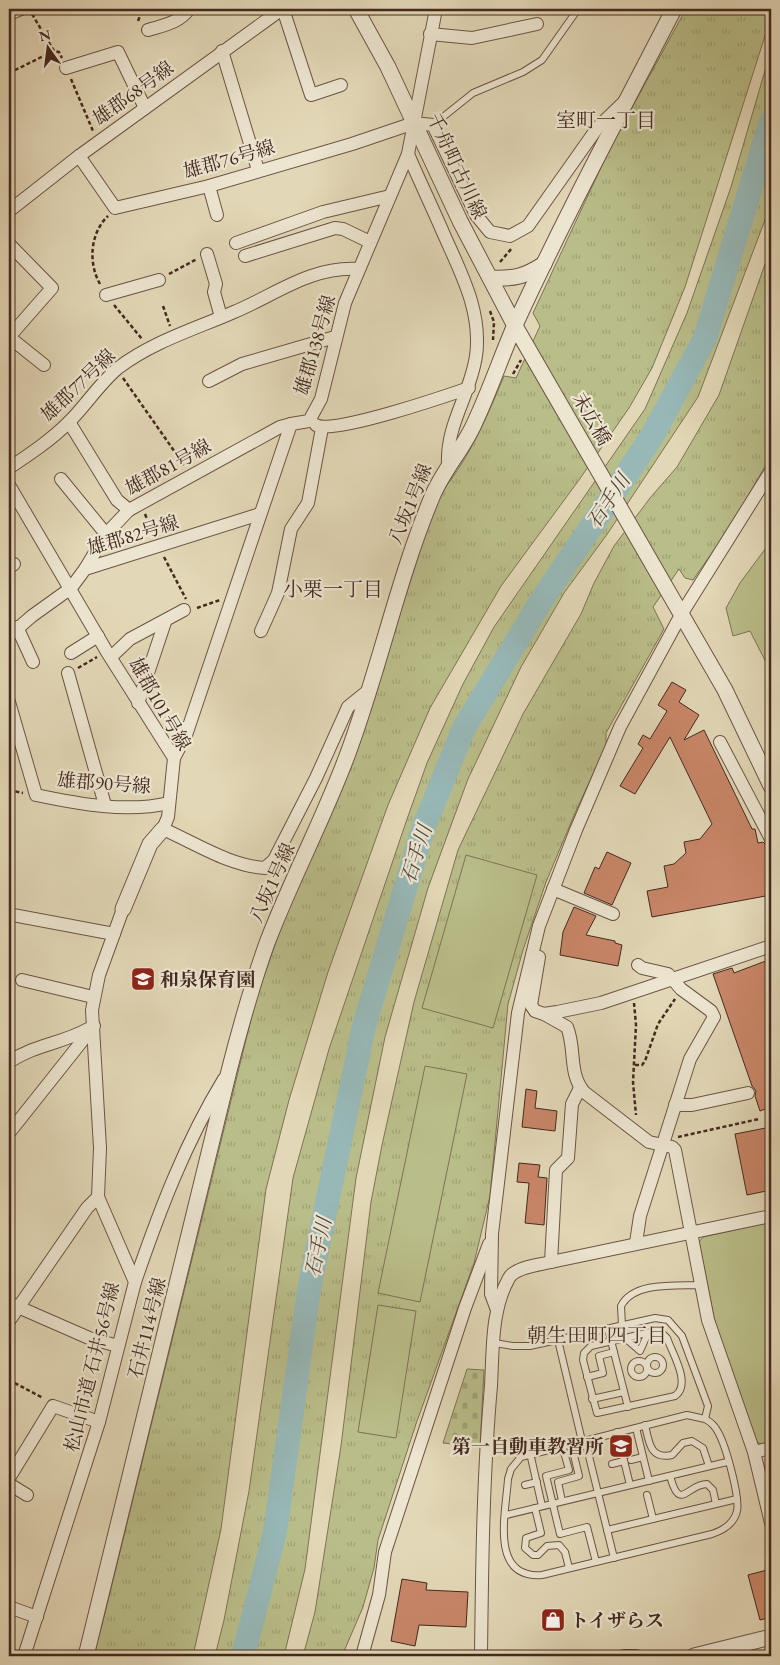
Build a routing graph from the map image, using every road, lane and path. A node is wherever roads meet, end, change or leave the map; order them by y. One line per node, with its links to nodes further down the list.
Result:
1 (21, 9): 9 (street)
2 (143, 9): 11 (path)
3 (189, 9): 11 (street)
4 (282, 9): 14 (street, 雄郡68号線); 17 (street)
5 (356, 9): 20 (street, 千舟町古川線)
6 (436, 9): 12 (street, 雄郡138号線)
7 (578, 9): 21 (lane)
8 (674, 9): 18 (street, 八坂1号線)
9 (9, 14)
10 (537, 24): 12 (street)
11 (142, 27)
12 (430, 34): 20 (street, 雄郡138号線)
13 (54, 51): 16 (path)
14 (222, 51): 19 (street, 雄郡68号線); 24 (street)
15 (66, 68): 19 (street)
16 (9, 73)
17 (342, 85)
18 (628, 99): 21 (street); 34 (street, 八坂1号線)
19 (144, 108): 23 (street, 雄郡68号線)
20 (414, 122): 21 (street); 22 (street, 雄郡138号線); 24 (street, 雄郡76号線); 36 (street, 千舟町古川線)
21 (433, 125)
22 (408, 154): 26 (street, 雄郡138号線); 47 (street)
23 (79, 156): 25 (street, 雄郡76号線); 27 (street, 雄郡68号線)
24 (258, 170): 25 (street, 雄郡76号線)
25 (209, 186): 28 (street)
26 (390, 196): 29 (street, 雄郡138号線); 30 (street)
27 (9, 211)
28 (217, 215)
29 (370, 242): 33 (street); 35 (street, 雄郡138号線)
30 (236, 243)
31 (9, 244): 44 (street)
32 (207, 254): 40 (street)
33 (245, 256)
34 (545, 263): 36 (street); 41 (street, 八坂1号線)
35 (358, 269): 40 (street, 雄郡77号線); 43 (street, 雄郡138号線)
36 (490, 278): 41 (street, 千舟町古川線)
37 (159, 280): 38 (street)
38 (106, 295)
39 (163, 306): 42 (path)
40 (222, 317): 42 (street, 雄郡77号線)
41 (518, 333): 52 (street, 八坂1号線); 67 (street, 末広橋)
42 (173, 337): 45 (street, 雄郡77号線)
43 (335, 337): 46 (street); 48 (street, 雄郡138号線)
44 (44, 365)
45 (117, 369): 49 (street, 雄郡77号線); 55 (path)
46 (208, 381)
47 (469, 388): 51 (street); 52 (street)
48 (309, 421): 50 (street, 雄郡138号線); 51 (street)
49 (69, 422): 53 (street, 雄郡77号線); 59 (street)
50 (291, 424): 55 (street, 雄郡81号線); 60 (street)
51 (322, 428): 69 (street)
52 (448, 465): 78 (street, 八坂1号線)
53 (9, 468)
54 (771, 471): 67 (street)
55 (191, 475): 58 (street, 雄郡81号線)
56 (61, 479): 61 (street)
57 (9, 485): 64 (street, 雄郡101号線)
58 (140, 503): 59 (street, 雄郡81号線); 62 (path)
59 (129, 510): 61 (street, 雄郡81号線)
60 (260, 514): 62 (street, 雄郡82号線); 65 (street)
61 (106, 534): 63 (street, 雄郡81号線)
62 (159, 546): 63 (street, 雄郡82号線); 66 (path)
63 (85, 569): 64 (street, 雄郡82号線)
64 (71, 588): 70 (street, 雄郡82号線); 71 (street, 雄郡101号線)
65 (233, 594): 66 (path); 82 (street)
66 (187, 607): 68 (street)
67 (682, 613): 83 (street); 88 (street)
68 (165, 622): 73 (street); 74 (street)
69 (261, 631)
70 (13, 632): 76 (street)
71 (98, 636): 72 (street); 74 (street, 雄郡101号線)
72 (71, 653)
73 (154, 654): 75 (street); 80 (street)
74 (109, 655): 77 (path); 80 (street, 雄郡101号線)
75 (166, 659)
76 (33, 662)
77 (68, 673): 85 (street)
78 (369, 690): 86 (street); 100 (street, 八坂1号線)
79 (9, 702): 85 (street, 雄郡90号線)
80 (138, 702): 82 (street, 雄郡101号線)
81 (720, 742): 87 (street)
82 (174, 758): 84 (street, 雄郡101号線)
83 (770, 781)
84 (169, 803): 85 (street, 雄郡90号線); 86 (street, 雄郡101号線)
85 (105, 805)
86 (163, 828): 89 (street)
87 (771, 839)
88 (553, 890): 90 (street); 93 (street)
89 (123, 909): 92 (street, 松山市道 石井56号線)
90 (613, 914)
91 (13, 915): 92 (street)
92 (114, 934): 99 (street, 松山市道 石井56号線)
93 (534, 944): 101 (street); 116 (street)
94 (771, 946): 97 (street)
95 (638, 965): 97 (street)
96 (22, 980): 99 (street)
97 (678, 984): 98 (street); 104 (path); 108 (street)
98 (633, 992): 101 (street); 104 (path)
99 (93, 997): 102 (street, 松山市道 石井56号線)
100 (246, 1009): 105 (street, 石井114号線)
101 (544, 1014): 106 (street)
102 (94, 1026): 103 (street); 111 (street); 113 (street, 松山市道 石井56号線)
103 (9, 1062)
104 (635, 1065): 110 (path)
105 (229, 1071): 119 (street); 186 (street, 石井114号線)
106 (580, 1088): 110 (street); 118 (street)
107 (748, 1093): 108 (street)
108 (675, 1105): 112 (street)
109 (759, 1119): 112 (path)
110 (632, 1130): 112 (street)
111 (9, 1133)
112 (663, 1143): 115 (street); 117 (street)
113 (98, 1197): 119 (street, 松山市道 石井56号線); 121 (street)
114 (771, 1216): 115 (street)
115 (692, 1233): 117 (street); 120 (street)
116 (492, 1234): 122 (street); 187 (street)
117 (636, 1243): 118 (street)
118 (550, 1262): 122 (street)
119 (135, 1282): 131 (street, 松山市道 石井56号線)
120 (701, 1285): 124 (lane); 153 (street)
121 (13, 1306): 123 (street); 131 (street)
122 (496, 1310): 130 (street)
123 (9, 1321)
124 (622, 1326): 125 (lane); 144 (lane)
125 (608, 1329): 128 (lane); 129 (lane)
126 (648, 1333): 127 (lane); 127 (lane); 133 (lane)
127 (625, 1338): 129 (lane)
128 (558, 1340): 130 (lane); 149 (lane)
129 (612, 1341): 132 (lane); 138 (lane)
130 (494, 1343): 188 (street)
131 (118, 1346): 145 (street, 松山市道 石井56号線)
132 (614, 1352): 137 (lane); 138 (lane)
133 (675, 1360): 134 (lane); 143 (lane)
134 (664, 1363): 135 (lane); 135 (lane)
135 (647, 1367): 136 (lane); 136 (lane)
136 (630, 1370): 137 (lane)
137 (619, 1373): 140 (lane)
138 (587, 1377): 141 (lane)
139 (9, 1380): 142 (path)
140 (624, 1392): 141 (lane); 143 (lane)
141 (592, 1399): 143 (lane)
142 (52, 1406): 145 (street); 161 (street)
143 (628, 1407)
144 (705, 1419): 146 (lane); 157 (lane)
145 (99, 1422): 183 (street, 松山市道 石井56号線)
146 (645, 1425): 147 (lane); 159 (lane)
147 (636, 1428): 148 (lane); 155 (lane)
148 (617, 1432): 149 (lane); 156 (lane)
149 (584, 1440): 150 (lane); 167 (lane)
150 (571, 1443): 151 (lane); 171 (lane)
151 (562, 1445): 154 (lane); 172 (lane)
152 (771, 1448): 153 (street)
153 (754, 1452): 177 (street)
154 (530, 1454): 163 (lane); 175 (lane)
155 (643, 1457): 156 (lane); 162 (lane)
156 (627, 1461): 158 (lane); 166 (lane)
157 (727, 1462): 159 (lane); 170 (lane)
158 (612, 1464)
159 (709, 1466): 160 (lane)
160 (670, 1476): 162 (lane); 173 (lane)
161 (9, 1478)
162 (648, 1481): 166 (lane)
163 (537, 1482): 165 (lane); 174 (lane)
164 (9, 1484): 168 (street)
165 (524, 1485)
166 (630, 1485): 167 (lane)
167 (598, 1493): 171 (lane); 178 (lane)
168 (27, 1495)
169 (648, 1495): 176 (lane)
170 (737, 1498): 173 (lane); 179 (lane)
171 (562, 1501): 172 (lane)
172 (553, 1504): 174 (lane); 180 (lane)
173 (716, 1504): 176 (lane)
174 (539, 1507): 175 (lane); 181 (lane)
175 (506, 1515): 181 (lane)
176 (653, 1519): 178 (lane)
177 (771, 1523)
178 (607, 1530): 179 (lane)
179 (614, 1558): 180 (lane)
180 (596, 1562): 181 (lane)
181 (569, 1568)
182 (9, 1607): 183 (street)
183 (37, 1618): 185 (street, 松山市道 石井56号線)
184 (771, 1637): 191 (street)
185 (24, 1656)
186 (86, 1656)
187 (362, 1656)
188 (481, 1656)
189 (624, 1656): 190 (street)
190 (636, 1656)
191 (694, 1656)

